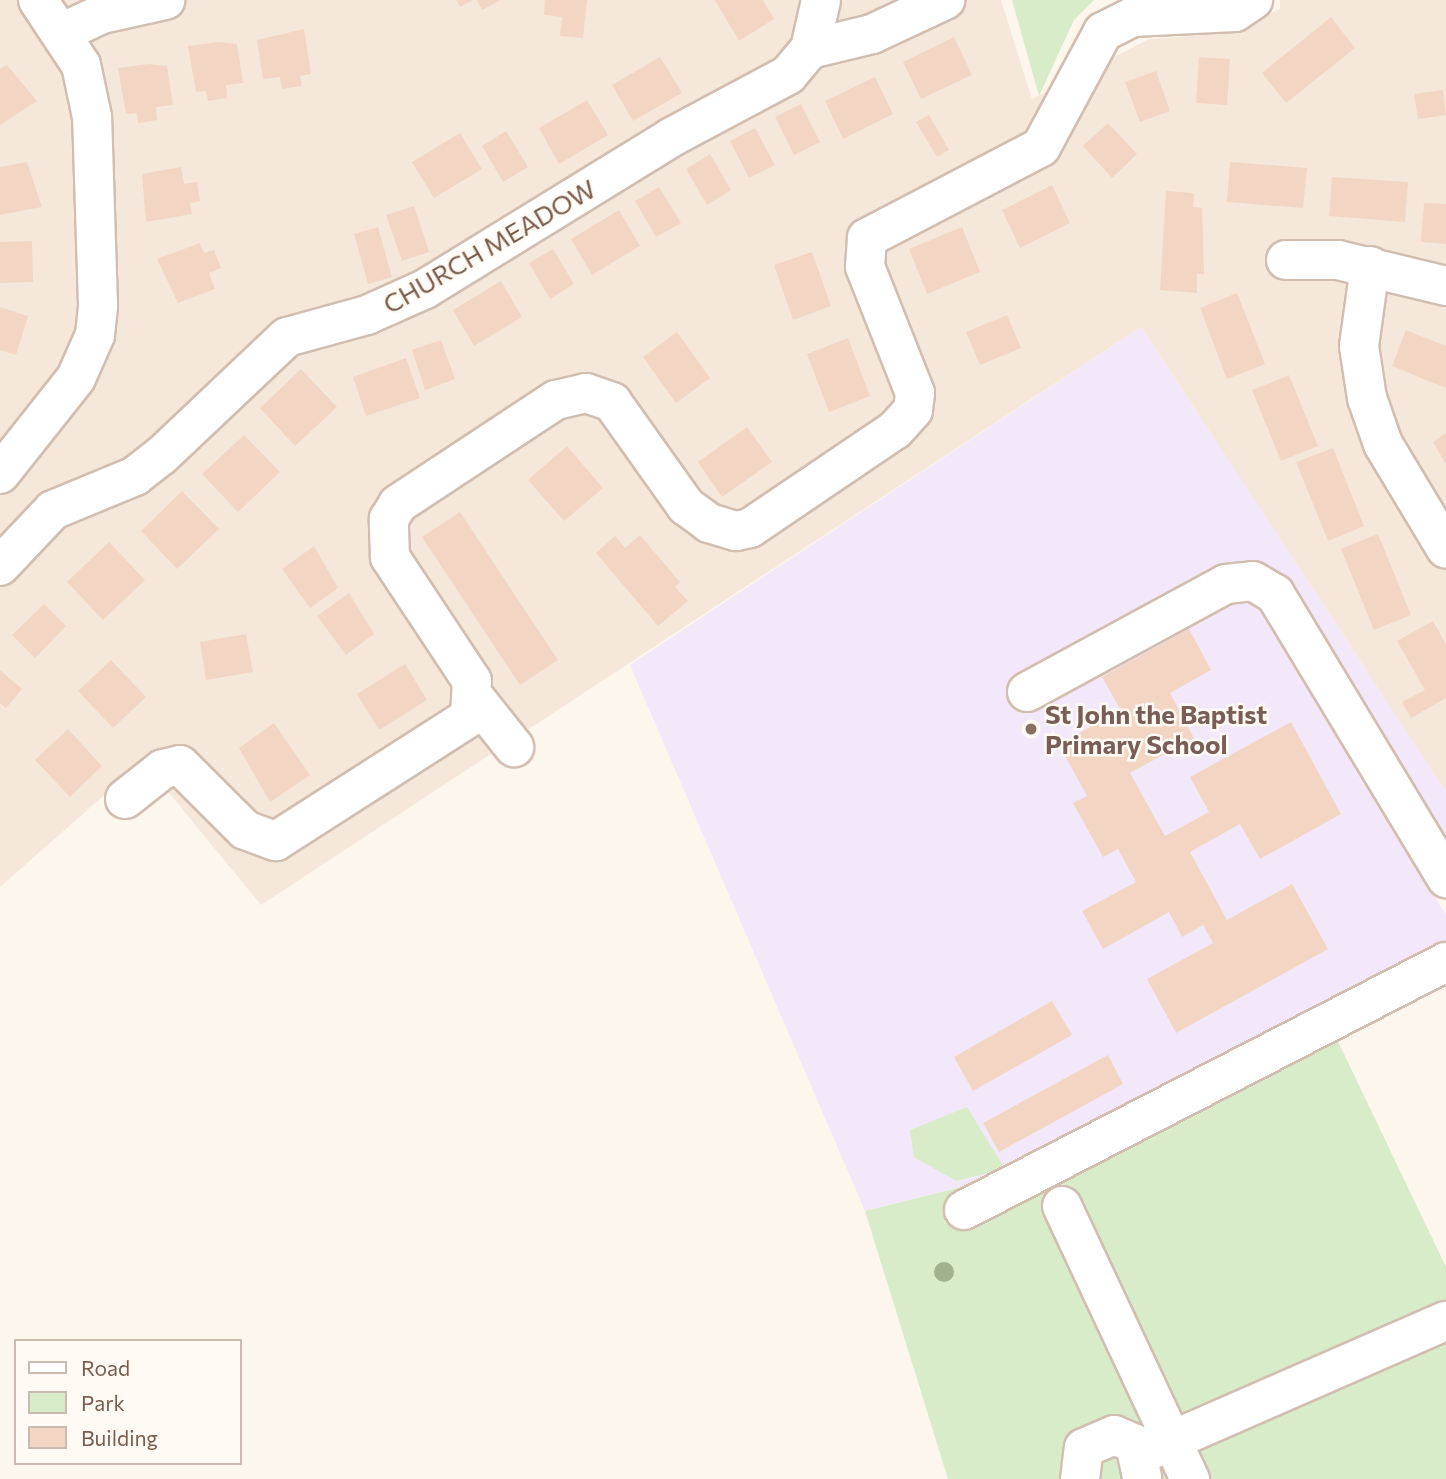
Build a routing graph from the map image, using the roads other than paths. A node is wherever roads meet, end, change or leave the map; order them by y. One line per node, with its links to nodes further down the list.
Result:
1 (38, 0): 6 (street)
2 (165, 0): 6 (street)
3 (821, 0): 7 (street, CHURCH MEADOW)
4 (945, 0): 7 (street)
5 (1253, 0): 15 (street)
6 (61, 33): 11 (street)
7 (810, 49): 13 (street, CHURCH MEADOW)
8 (1286, 260): 9 (street)
9 (1370, 266): 10 (street); 12 (street)
10 (1446, 286)
11 (0, 474)
12 (1446, 550)
13 (0, 566)
14 (1027, 692): 18 (street)
15 (475, 698): 16 (street); 17 (street)
16 (514, 747)
17 (125, 799)
18 (1446, 878)
19 (1446, 962): 21 (street)
20 (1062, 1206): 23 (street)
21 (964, 1210)
22 (1446, 1321): 23 (street)
23 (1151, 1458): 24 (street); 25 (street)
24 (1080, 1479)
25 (1190, 1479)

